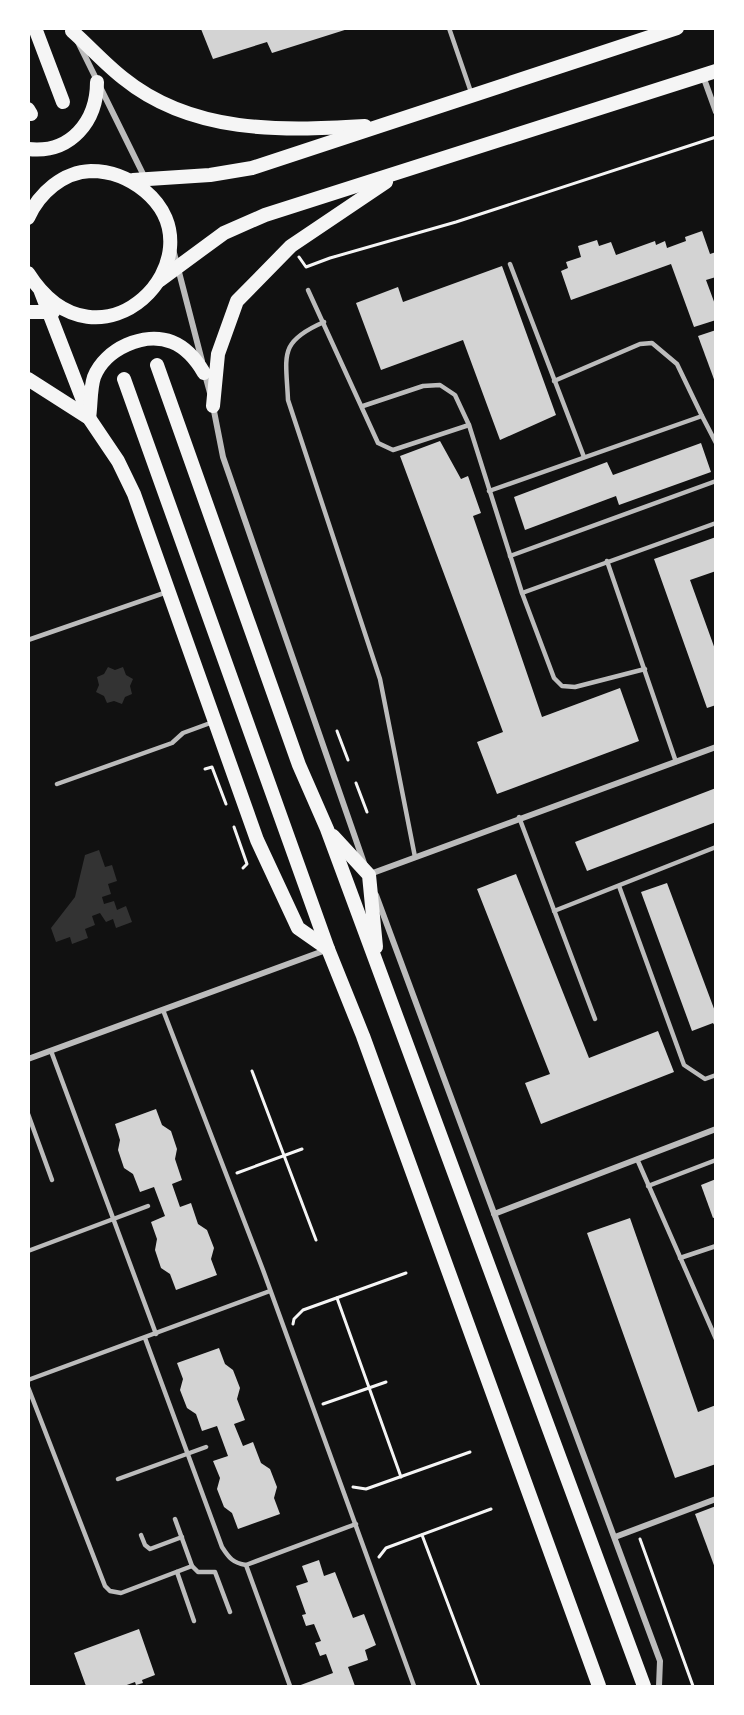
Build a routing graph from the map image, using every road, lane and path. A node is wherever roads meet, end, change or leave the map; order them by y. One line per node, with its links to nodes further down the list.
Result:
1 (35, 28): 8 (main road)
2 (449, 28): 7 (lane)
3 (677, 28): 7 (main road)
4 (72, 30): 6 (street); 10 (main road)
5 (709, 73): 9 (street); 13 (main road)
6 (97, 82): 12 (main road); 15 (street)
7 (473, 97): 10 (main road)
8 (63, 102)
9 (716, 111)
10 (385, 124): 15 (main road)
11 (716, 137): 19 (path)
12 (28, 149)
13 (398, 174): 19 (main road); 21 (main road)
14 (133, 180): 15 (main road); 16 (main road); 17 (main road)
15 (147, 181): 16 (street)
16 (159, 208): 18 (main road)
17 (30, 211)
18 (170, 238): 21 (street); 23 (main road)
19 (291, 246): 35 (main road)
20 (510, 264): 34 (lane)
21 (179, 266): 23 (main road); 31 (street)
22 (28, 273): 25 (main road)
23 (160, 280): 28 (main road)
24 (308, 290): 29 (lane)
25 (41, 292): 26 (main road); 28 (main road)
26 (47, 311): 27 (main road); 28 (main road); 38 (main road)
27 (28, 312)
28 (72, 313)
29 (324, 322): 36 (lane); 65 (lane)
30 (157, 365): 63 (main road)
31 (204, 373): 35 (street); 38 (main road)
32 (28, 379): 38 (main road)
33 (124, 379): 70 (main road)
34 (554, 381): 37 (lane); 41 (lane)
35 (213, 406): 67 (street)
36 (363, 406): 39 (lane); 39 (lane)
37 (702, 416): 40 (lane); 41 (lane)
38 (89, 418): 47 (main road)
39 (469, 425): 43 (lane)
40 (716, 443)
41 (584, 457): 43 (lane)
42 (716, 481): 45 (lane)
43 (489, 491): 45 (lane)
44 (716, 523): 46 (lane)
45 (510, 556): 48 (lane)
46 (607, 561): 48 (lane); 50 (lane)
47 (170, 591): 49 (lane); 51 (main road)
48 (522, 593): 50 (lane)
49 (28, 640)
50 (645, 669): 55 (lane)
51 (215, 721): 58 (lane); 70 (main road)
52 (337, 730): 54 (path)
53 (716, 747): 55 (street)
54 (348, 760)
55 (676, 762): 61 (street)
56 (205, 769): 59 (path)
57 (356, 783): 60 (path)
58 (57, 784)
59 (226, 804)
60 (367, 812)
61 (519, 817): 65 (street); 69 (lane)
62 (234, 827): 66 (path)
63 (327, 829): 67 (main road); 71 (main road)
64 (716, 847): 68 (lane)
65 (415, 857): 67 (street)
66 (243, 868)
67 (369, 875): 71 (main road); 88 (street)
68 (619, 886): 69 (lane); 77 (lane)
69 (555, 911): 73 (lane)
70 (328, 949): 72 (street); 130 (main road)
71 (378, 969): 131 (main road)
72 (163, 1010): 74 (street); 95 (lane)
73 (595, 1019)
74 (51, 1051): 75 (street); 89 (lane)
75 (28, 1059)
76 (252, 1071): 81 (path)
77 (716, 1075)
78 (28, 1114): 85 (lane)
79 (716, 1129): 82 (street)
80 (302, 1149): 81 (path)
81 (284, 1156): 84 (path); 90 (path)
82 (637, 1159): 86 (lane); 88 (street)
83 (716, 1160): 86 (lane)
84 (237, 1173)
85 (52, 1180)
86 (648, 1185): 93 (lane)
87 (148, 1206): 89 (lane)
88 (494, 1214): 120 (street)
89 (114, 1219): 92 (lane); 98 (lane)
90 (316, 1240)
91 (716, 1246): 93 (lane)
92 (28, 1251)
93 (680, 1258): 100 (lane)
94 (406, 1273): 96 (path)
95 (270, 1291): 98 (lane); 115 (lane)
96 (337, 1298): 97 (path); 104 (path)
97 (294, 1330)
98 (156, 1334): 99 (lane)
99 (145, 1338): 101 (lane); 108 (lane)
100 (716, 1339)
101 (28, 1380)
102 (386, 1382): 104 (path)
103 (28, 1386): 124 (lane)
104 (369, 1388): 105 (path); 109 (path)
105 (325, 1415)
106 (206, 1447): 108 (lane)
107 (470, 1452): 109 (path)
108 (188, 1454): 110 (lane); 122 (lane)
109 (401, 1477): 111 (path)
110 (118, 1479)
111 (348, 1480)
112 (716, 1499): 116 (street)
113 (491, 1509): 118 (path)
114 (175, 1519): 119 (lane)
115 (356, 1524): 122 (lane); 128 (lane)
116 (637, 1528): 120 (street); 133 (path)
117 (141, 1535): 119 (lane)
118 (422, 1535): 121 (path); 129 (path)
119 (182, 1537): 123 (lane)
120 (615, 1537): 132 (street)
121 (379, 1564)
122 (246, 1565): 127 (lane)
123 (192, 1566): 124 (lane); 125 (lane)
124 (177, 1572): 126 (lane)
125 (230, 1612)
126 (194, 1621)
127 (290, 1686)
128 (414, 1686)
129 (479, 1686)
130 (599, 1686)
131 (644, 1686)
132 (659, 1686)
133 (693, 1686)

